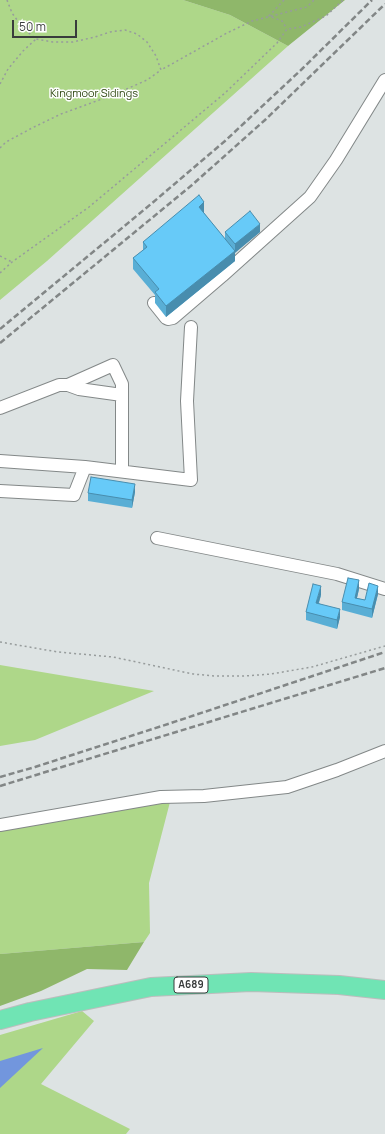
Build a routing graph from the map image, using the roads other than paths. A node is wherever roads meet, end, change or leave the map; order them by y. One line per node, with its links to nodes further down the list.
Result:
1 (385, 80): 2 (street)
2 (154, 303)
3 (191, 327): 9 (street)
4 (68, 385): 5 (street); 5 (street); 6 (street)
5 (122, 395): 9 (street)
6 (0, 408)
7 (0, 461): 8 (street)
8 (85, 466): 9 (street); 10 (street)
9 (122, 471)
10 (0, 491)
11 (158, 538): 12 (street)
12 (385, 589)
13 (385, 751): 14 (street)
14 (0, 825)
15 (385, 990): 16 (highway, A689)
16 (0, 1020)

